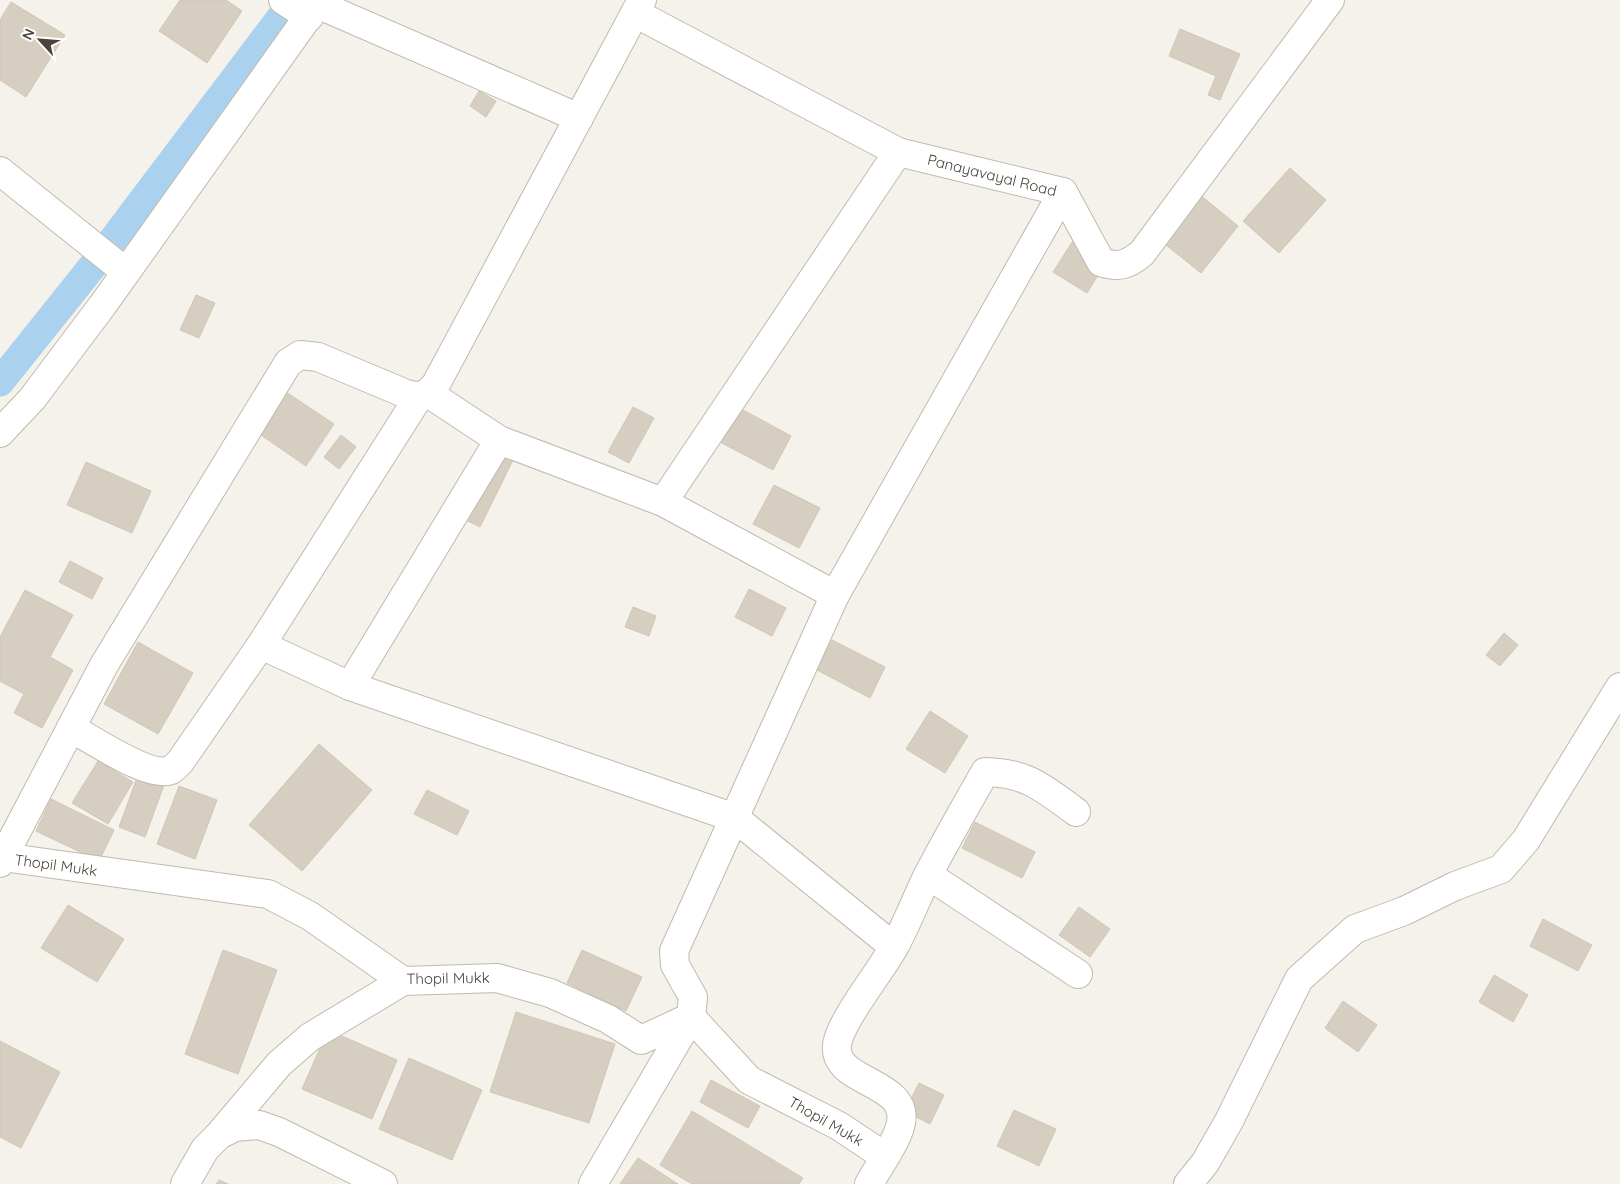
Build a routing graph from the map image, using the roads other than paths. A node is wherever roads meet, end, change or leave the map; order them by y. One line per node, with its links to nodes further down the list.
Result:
1 (283, 0): 4 (street)
2 (1330, 0): 8 (street, Panayavayal Road)
3 (638, 6): 5 (street); 6 (street, Panayavayal Road)
4 (315, 7): 5 (street); 9 (street)
5 (579, 118): 10 (street)
6 (898, 152): 8 (street, Panayavayal Road); 13 (street)
7 (0, 171): 9 (street)
8 (1063, 192): 14 (street)
9 (126, 272): 11 (street)
10 (423, 396): 12 (street); 15 (street); 18 (street)
11 (0, 433)
12 (499, 440): 13 (street); 16 (street)
13 (663, 502): 14 (street)
14 (835, 595): 20 (street)
15 (261, 645): 16 (street); 18 (street)
16 (350, 686): 20 (street)
17 (1617, 698): 33 (street)
18 (71, 728): 21 (street)
19 (1076, 812): 22 (street)
20 (735, 818): 23 (street); 26 (street)
21 (2, 860): 25 (street, Thopil Mukk)
22 (928, 874): 23 (street); 24 (street)
23 (894, 947): 28 (street)
24 (1078, 974)
25 (403, 981): 26 (street, Thopil Mukk); 27 (street)
26 (691, 1017): 28 (street, Thopil Mukk); 31 (street)
27 (219, 1135): 29 (street); 30 (street)
28 (884, 1156): 32 (street)
29 (185, 1184)
30 (383, 1184)
31 (593, 1184)
32 (869, 1184)
33 (1188, 1184)

